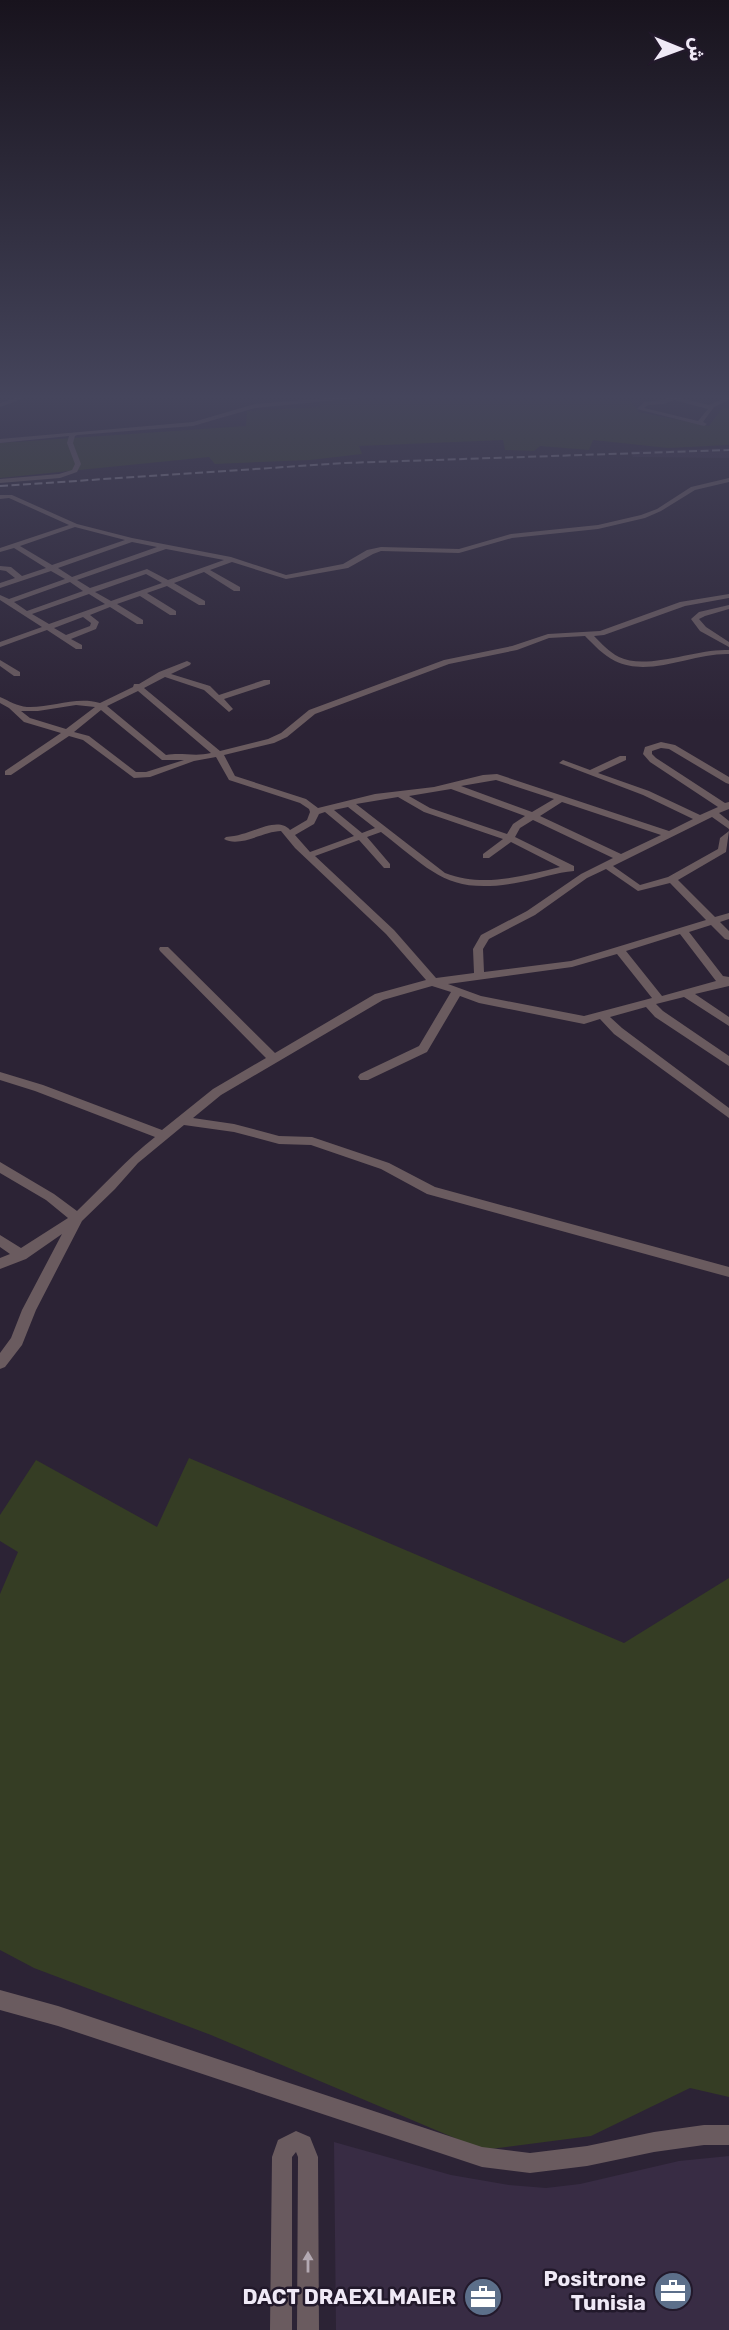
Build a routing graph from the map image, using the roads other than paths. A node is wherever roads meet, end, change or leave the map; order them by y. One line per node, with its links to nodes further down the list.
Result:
1 (30, 505): 3 (street)
2 (667, 505): 8 (street)
3 (75, 525): 4 (street); 5 (street)
4 (132, 540): 6 (street); 11 (street)
5 (14, 545): 7 (street); 11 (street)
6 (166, 546): 8 (street); 9 (street)
7 (0, 550)
8 (231, 559): 12 (street)
9 (129, 560): 13 (street); 15 (street)
10 (0, 568): 14 (street)
11 (52, 568): 14 (street); 15 (street)
12 (205, 570): 16 (street); 18 (street)
13 (147, 571): 16 (street); 19 (street)
14 (20, 578): 17 (street)
15 (70, 580): 19 (street); 22 (street)
16 (170, 583): 20 (street); 24 (street)
17 (0, 586)
18 (237, 589)
19 (89, 591): 23 (street); 26 (street)
20 (141, 593): 23 (street); 27 (street)
21 (729, 596): 31 (street)
22 (4, 599): 26 (street)
23 (112, 603): 28 (street); 29 (street)
24 (202, 603)
25 (729, 607): 34 (street)
26 (27, 613): 30 (street)
27 (173, 613)
28 (84, 614): 30 (street); 32 (street)
29 (141, 622)
30 (48, 626): 32 (street); 33 (street)
31 (587, 634): 36 (street); 49 (street)
32 (66, 638): 35 (street)
33 (0, 645)
34 (729, 645)
35 (79, 647)
36 (729, 652)
37 (0, 662): 39 (street)
38 (187, 663): 40 (street)
39 (17, 674)
40 (162, 674): 42 (street); 43 (street)
41 (267, 682): 43 (street)
42 (137, 686): 45 (street); 49 (street)
43 (219, 698): 47 (street)
44 (0, 700): 46 (street)
45 (101, 706): 46 (street); 48 (street); 51 (street)
46 (10, 708): 48 (street)
47 (229, 709)
48 (67, 730): 51 (street); 53 (street)
49 (219, 755): 51 (street); 62 (street)
50 (623, 758): 54 (street)
51 (194, 760)
52 (563, 763): 54 (street)
53 (8, 773)
54 (590, 773): 65 (street)
55 (729, 781): 60 (street)
56 (453, 786): 57 (street); 58 (street); 64 (street)
57 (399, 794): 59 (street); 72 (street)
58 (562, 799): 64 (street); 69 (street)
59 (351, 805): 61 (street); 67 (street)
60 (727, 806): 63 (street)
61 (327, 810): 62 (street); 71 (street)
62 (314, 812): 68 (street)
63 (713, 813): 65 (street); 66 (street)
64 (535, 817): 72 (street); 76 (street)
65 (700, 819): 69 (street)
66 (729, 826)
67 (381, 829): 71 (street); 79 (street)
68 (290, 834): 73 (street); 74 (street)
69 (666, 834): 76 (street)
70 (729, 834): 81 (street)
71 (361, 837): 74 (street); 78 (street)
72 (510, 838): 75 (street); 79 (street)
73 (229, 839)
74 (309, 855): 90 (street)
75 (486, 856)
76 (619, 858): 77 (street)
77 (606, 865): 80 (street); 81 (street)
78 (387, 866)
79 (570, 869): 80 (street)
80 (584, 876): 88 (street)
81 (672, 879): 83 (street)
82 (729, 916): 83 (street)
83 (713, 921): 84 (street); 85 (street)
84 (682, 930): 87 (street); 89 (street)
85 (729, 937)
86 (164, 949): 96 (street)
87 (620, 950): 88 (street); 93 (street)
88 (479, 976): 90 (street)
89 (728, 981): 92 (street)
90 (433, 982): 91 (street); 96 (street)
91 (457, 991): 94 (street); 99 (street)
92 (686, 993): 93 (street); 95 (street)
93 (654, 1003): 94 (street); 97 (street)
94 (604, 1017): 100 (street)
95 (729, 1021)
96 (274, 1059): 101 (street)
97 (729, 1062)
98 (0, 1076): 102 (street)
99 (364, 1076)
100 (729, 1114)
101 (183, 1121): 102 (street); 108 (street)
102 (163, 1135): 104 (street)
103 (0, 1167): 104 (street)
104 (76, 1218): 106 (street); 109 (street)
105 (0, 1241): 106 (street)
106 (21, 1255): 107 (street)
107 (0, 1264)
108 (729, 1272)
109 (0, 1363)
110 (0, 2000): 111 (street)
111 (729, 2135)
112 (281, 2330): 113 (street, one-way to 112)
113 (308, 2330)

